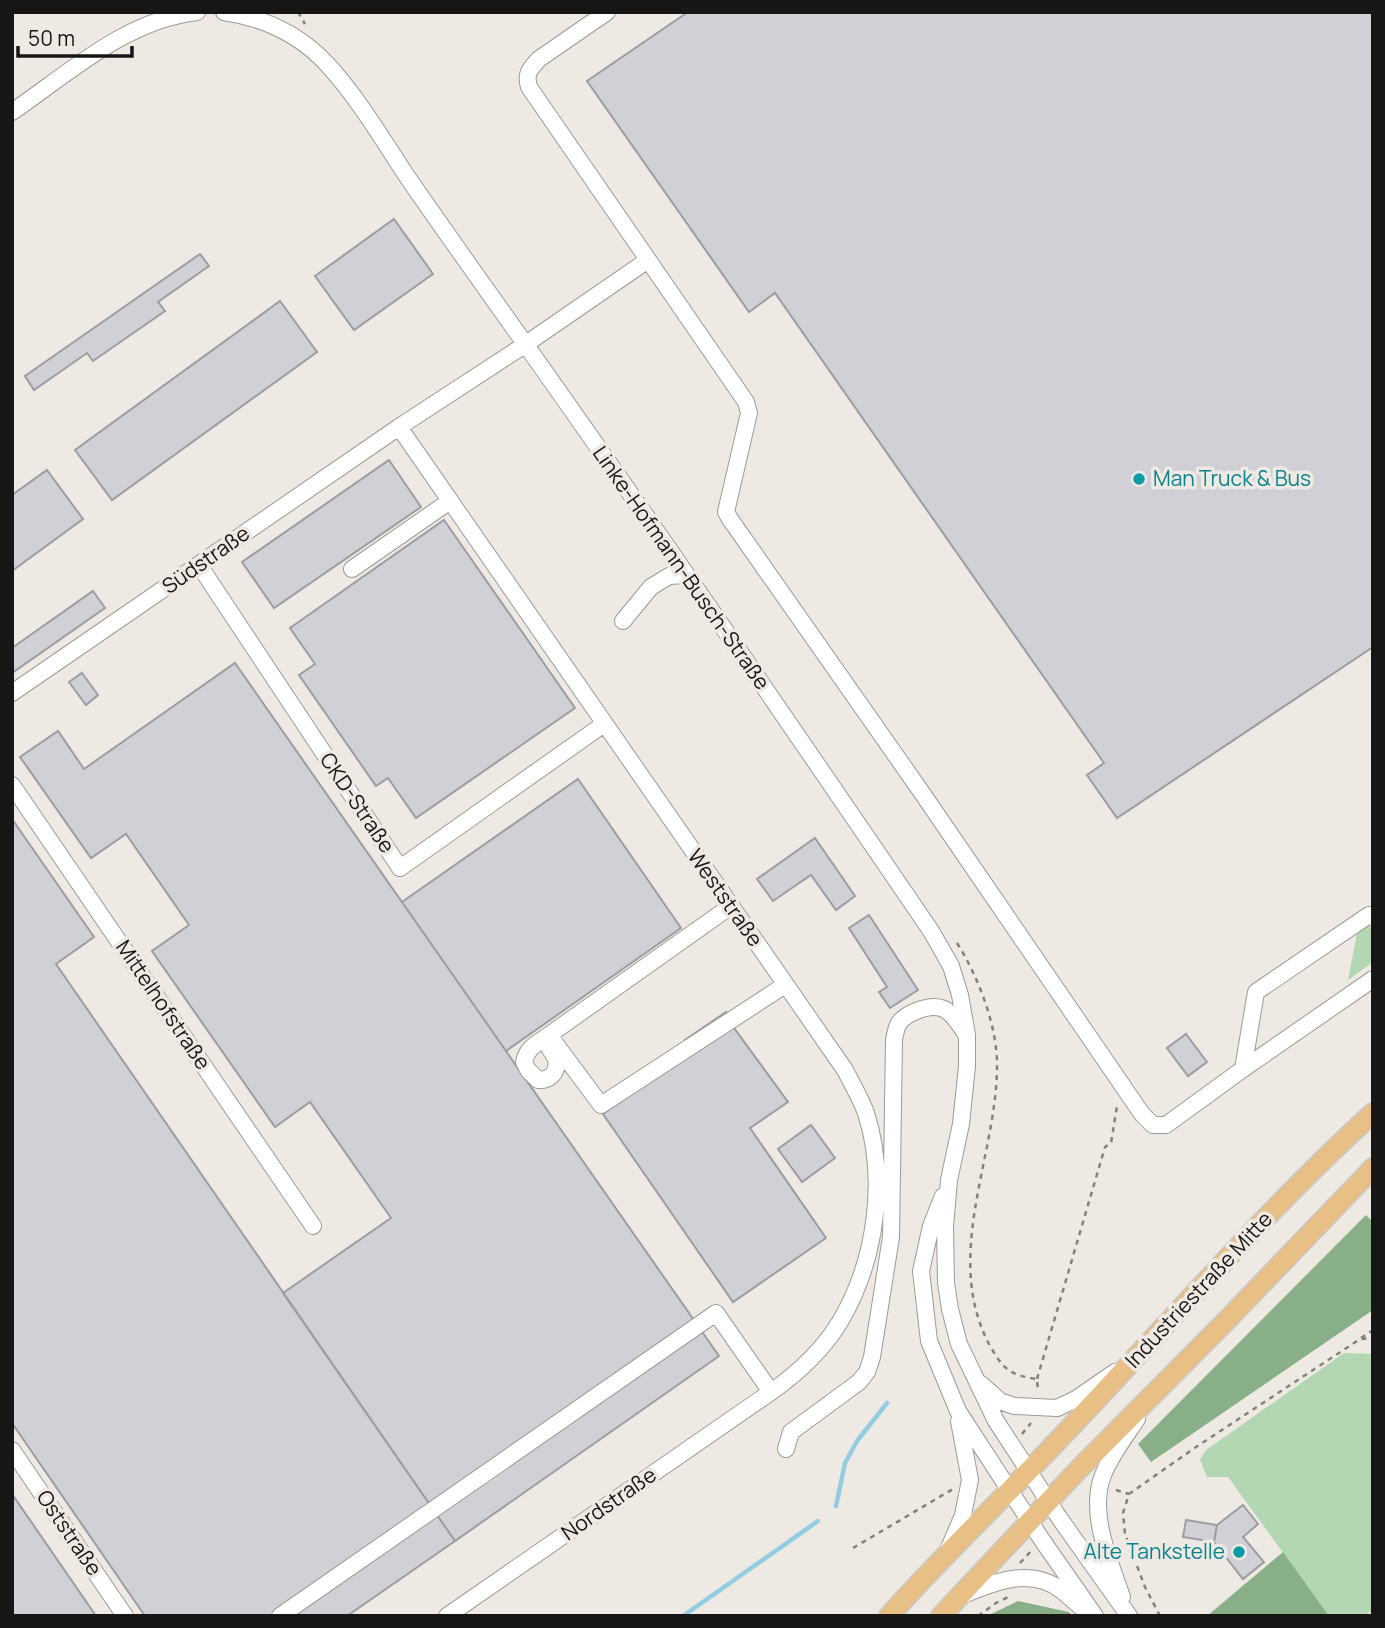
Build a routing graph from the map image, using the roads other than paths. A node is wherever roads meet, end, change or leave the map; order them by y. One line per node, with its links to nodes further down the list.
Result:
1 (197, 12): 4 (street)
2 (224, 12): 6 (street, Linke-Hofmann-Busch-Straße)
3 (607, 12): 5 (street)
4 (12, 112)
5 (648, 260): 6 (street, Südstraße); 21 (street)
6 (526, 344): 7 (street, Südstraße); 11 (street, Linke-Hofmann-Busch-Straße)
7 (399, 427): 8 (street, Weststraße); 9 (street, Südstraße)
8 (450, 501): 10 (street); 14 (street, Weststraße)
9 (199, 565): 13 (street, Südstraße); 14 (street, CKD-Straße)
10 (352, 569)
11 (686, 575): 12 (street); 20 (street, Linke-Hofmann-Busch-Straße)
12 (623, 621)
13 (12, 693)
14 (604, 724): 16 (street, Weststraße)
15 (12, 785): 25 (street, Mittelhofstraße)
16 (731, 906): 19 (street, Weststraße); 19 (street)
17 (1373, 917): 21 (street)
18 (1373, 979): 21 (street)
19 (785, 985): 28 (street, Weststraße)
20 (967, 1035): 24 (street, Linke-Hofmann-Busch-Straße); 31 (street)
21 (1243, 1069)
22 (1373, 1113): 26 (main road, Industriestraße Mitte)
23 (1373, 1168): 29 (main road, Industriestraße Mitte)
24 (948, 1180): 27 (street, Linke-Hofmann-Busch-Straße); 30 (street, Linke-Hofmann-Busch-Straße)
25 (313, 1226)
26 (1135, 1359): 27 (street); 33 (main road, Industriestraße Mitte)
27 (973, 1377): 33 (street, Linke-Hofmann-Busch-Straße)
28 (771, 1392): 41 (street); 42 (street, Nordstraße)
29 (1154, 1394): 35 (main road, Industriestraße Mitte); 39 (street)
30 (958, 1411): 34 (street, Linke-Hofmann-Busch-Straße); 37 (street)
31 (786, 1449)
32 (12, 1450): 40 (street, Oststraße)
33 (1029, 1470): 34 (main road, Industriestraße Mitte); 35 (street, Linke-Hofmann-Busch-Straße)
34 (1010, 1491): 36 (street, Linke-Hofmann-Busch-Straße); 37 (main road, Industriestraße Mitte)
35 (1049, 1501): 36 (main road, Industriestraße Mitte); 39 (street, Linke-Hofmann-Busch-Straße)
36 (1029, 1521): 38 (main road, Industriestraße Mitte); 45 (street, Linke-Hofmann-Busch-Straße)
37 (947, 1553): 43 (main road, Industriestraße Mitte)
38 (957, 1598): 44 (main road, Industriestraße Mitte); 45 (street)
39 (1128, 1614)
40 (125, 1616)
41 (280, 1616)
42 (447, 1616)
43 (889, 1616)
44 (941, 1616)
45 (1092, 1616)

